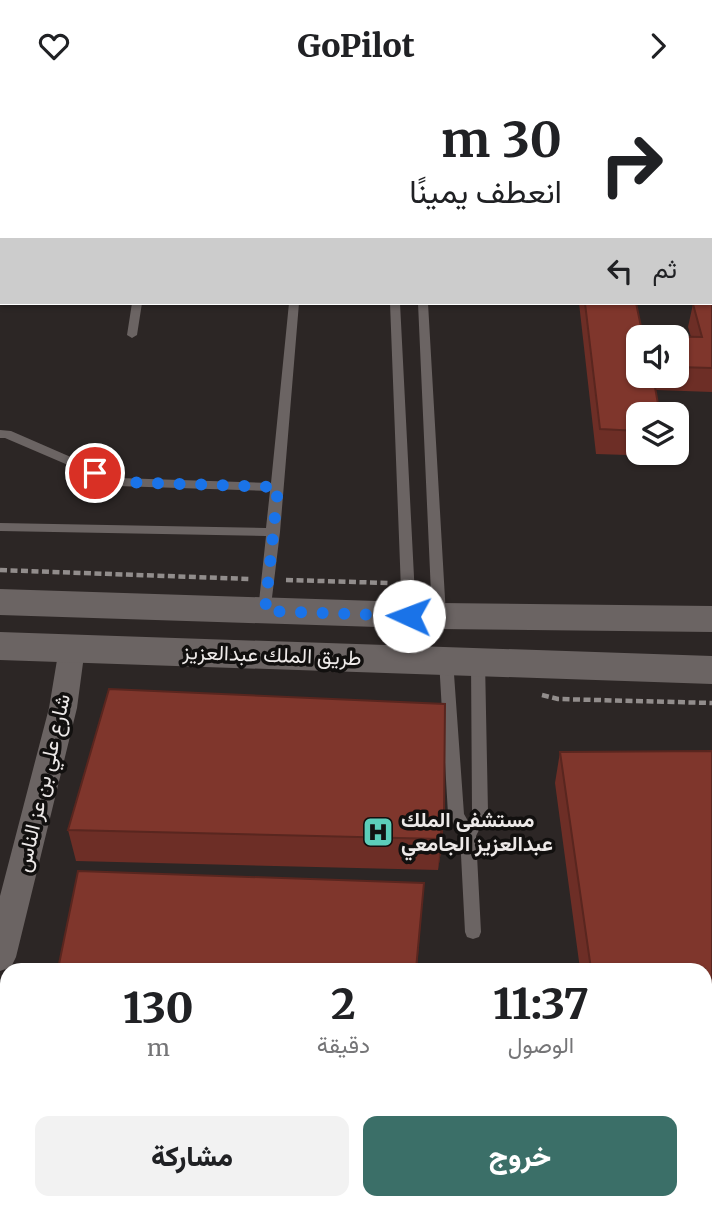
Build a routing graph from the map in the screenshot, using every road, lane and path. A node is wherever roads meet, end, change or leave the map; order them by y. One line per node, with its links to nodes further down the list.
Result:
1 (137, 305): 5 (lane)
2 (294, 305): 7 (lane)
3 (395, 305): 13 (lane)
4 (423, 305): 13 (lane)
5 (131, 335)
6 (0, 434): 7 (lane)
7 (278, 487): 9 (lane)
8 (0, 527): 9 (lane)
9 (274, 532): 11 (lane)
10 (0, 570): 11 (path)
11 (267, 596): 12 (main road, طريق الملك عبدالعزيز); 13 (main road, طريق الملك عبدالعزيز); 13 (path)
12 (0, 602)
13 (415, 605): 14 (main road, طريق الملك عبدالعزيز)
14 (712, 619)
15 (0, 646): 16 (main road, طريق الملك عبدالعزيز)
16 (72, 649): 17 (main road, طريق الملك عبدالعزيز); 23 (street, شارع علي بن عز الناس)
17 (462, 661): 18 (main road, طريق الملك عبدالعزيز); 21 (lane); 21 (lane)
18 (712, 670)
19 (558, 699): 20 (path)
20 (712, 703)
21 (468, 836): 22 (lane)
22 (473, 932)
23 (2, 941)

